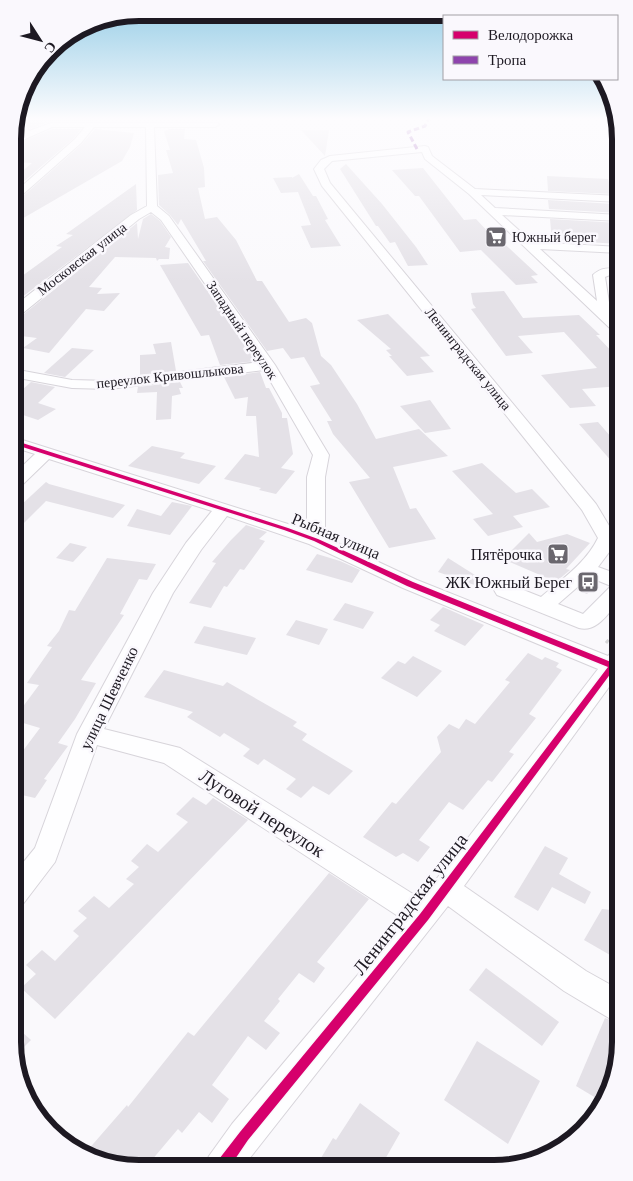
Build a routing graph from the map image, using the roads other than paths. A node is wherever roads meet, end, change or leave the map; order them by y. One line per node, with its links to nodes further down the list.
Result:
1 (43, 173): 6 (street)
2 (151, 173): 8 (street)
3 (321, 173): 28 (street, Ленинградская улица)
4 (449, 173): 5 (street, Ленинградская улица)
5 (472, 192): 7 (street); 9 (street)
6 (21, 194)
7 (612, 198)
8 (152, 207): 19 (street, Московская улица); 22 (street, Западный переулок)
9 (492, 211): 11 (street); 12 (street)
10 (612, 218): 11 (street)
11 (530, 219): 12 (street); 13 (street)
12 (505, 223): 14 (street)
13 (612, 228)
14 (529, 245): 15 (street); 17 (street)
15 (612, 250)
16 (612, 271): 18 (street)
17 (575, 287): 18 (street); 20 (street)
18 (600, 289): 20 (street)
19 (21, 308)
20 (605, 315): 21 (street)
21 (612, 322)
22 (268, 365): 23 (street, переулок Кривошлыкова); 29 (street, Западный переулок)
23 (21, 374)
24 (21, 445): 25 (street, Рыбная улица)
25 (46, 453): 26 (street); 27 (street, Рыбная улица)
26 (21, 476)
27 (223, 509): 29 (street, Рыбная улица); 40 (street, улица Шевченко)
28 (612, 538)
29 (316, 540): 37 (street, Рыбная улица)
30 (612, 543): 31 (street)
31 (586, 569): 32 (street); 36 (street)
32 (612, 579)
33 (504, 590): 35 (street)
34 (611, 597): 36 (street)
35 (524, 598): 36 (street); 37 (street)
36 (543, 606)
37 (504, 621): 38 (street, Рыбная улица)
38 (611, 661)
39 (611, 672): 42 (street, Ленинградская улица)
40 (89, 734): 41 (street, улица Шевченко); 43 (street, Луговой переулок)
41 (21, 886)
42 (444, 888): 43 (street, Ленинградская улица); 44 (street)
43 (424, 917): 45 (street, Ленинградская улица)
44 (611, 1002)
45 (227, 1160)

